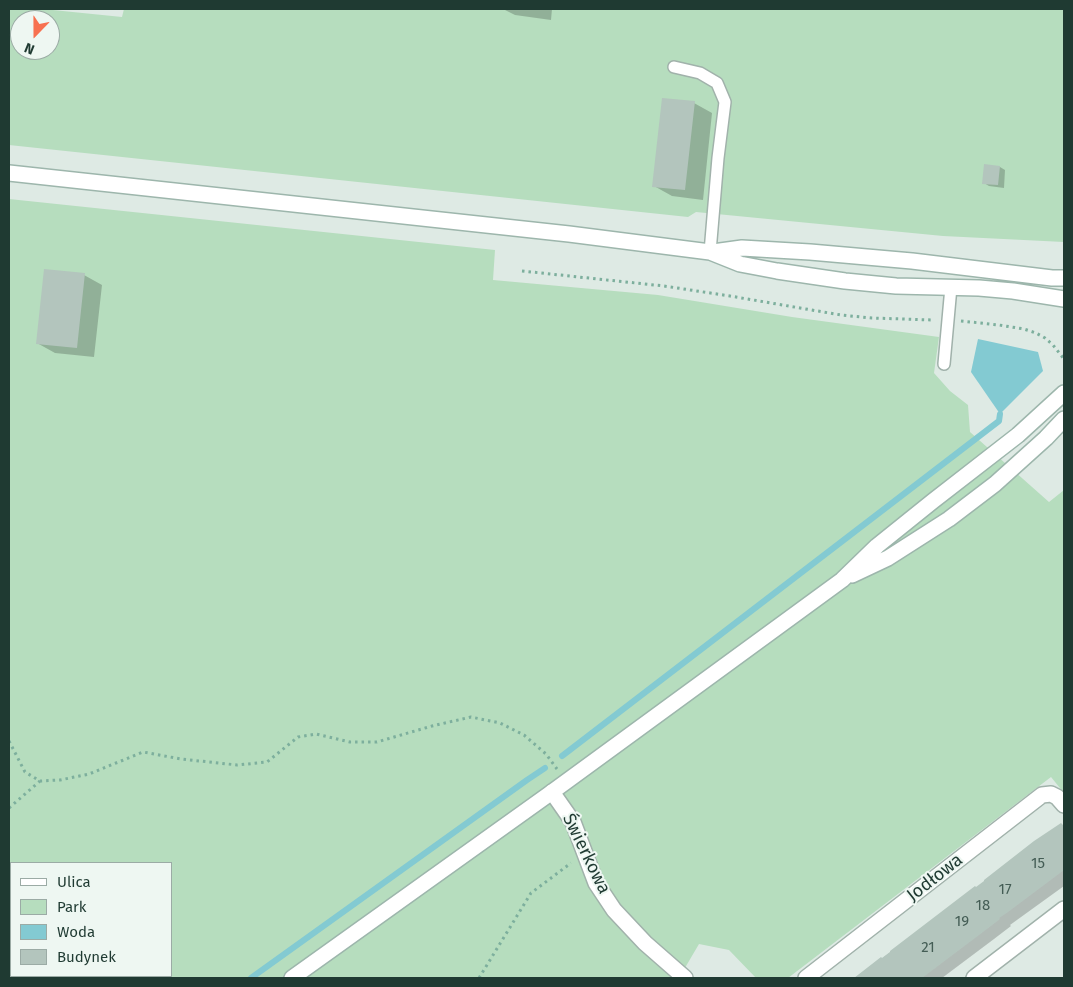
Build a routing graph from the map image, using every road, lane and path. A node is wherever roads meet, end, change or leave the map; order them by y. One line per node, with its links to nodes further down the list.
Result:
1 (674, 67): 3 (lane)
2 (9, 173): 3 (main road)
3 (710, 252): 5 (main road); 6 (main road)
4 (522, 271): 8 (path)
5 (1064, 278)
6 (951, 287): 7 (main road); 8 (lane)
7 (1064, 299)
8 (948, 320): 9 (path); 10 (lane)
9 (1064, 359)
10 (944, 364)
11 (1064, 393): 13 (main road)
12 (1064, 419): 13 (main road)
13 (842, 580): 17 (main road)
14 (9, 741): 16 (path)
15 (546, 754): 16 (path)
16 (40, 781): 19 (path)
17 (552, 792): 20 (main road, Świerkowa); 22 (main road)
18 (1064, 805): 25 (main road, Jodłowa)
19 (9, 808)
20 (585, 853): 23 (path); 24 (main road, Świerkowa)
21 (1064, 909): 26 (main road)
22 (292, 978)
23 (479, 978)
24 (685, 978)
25 (806, 978)
26 (974, 978)

